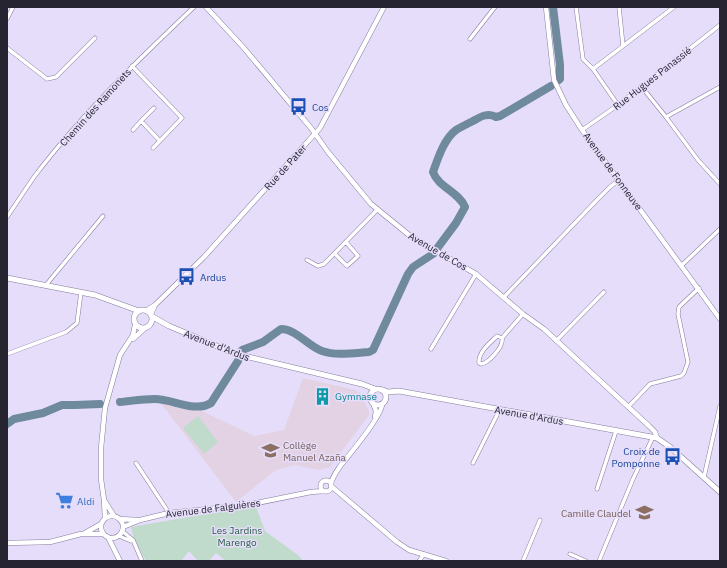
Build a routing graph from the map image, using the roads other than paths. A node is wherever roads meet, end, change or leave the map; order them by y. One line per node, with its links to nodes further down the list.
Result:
1 (13, 7): 10 (street)
2 (194, 7): 16 (street, Chemin des Ramonets)
3 (206, 7): 26 (street, Avenue de Cos)
4 (384, 7): 26 (street, Rue de Pater)
5 (495, 7): 13 (street)
6 (546, 7): 25 (street, Avenue de Fonneuve)
7 (576, 7): 17 (street)
8 (619, 7): 14 (street)
9 (674, 7): 14 (street)
10 (7, 19)
11 (720, 25): 18 (street, Rue Hugues Panassié)
12 (95, 38): 15 (street)
13 (470, 39)
14 (622, 46): 17 (street)
15 (7, 48)
16 (132, 66): 27 (street); 33 (street, Chemin des Ramonets)
17 (593, 69): 20 (street)
18 (641, 86): 20 (street, Rue Hugues Panassié); 22 (street)
19 (720, 87): 22 (street)
20 (618, 104): 25 (street, Rue Hugues Panassié)
21 (154, 108): 23 (street)
22 (666, 117): 30 (street)
23 (141, 121): 24 (street); 27 (street)
24 (133, 130)
25 (582, 130): 29 (street, Avenue de Fonneuve)
26 (316, 134): 31 (street, Avenue de Cos); 48 (street, Rue de Pater)
27 (160, 141): 28 (street)
28 (153, 148)
29 (619, 180): 38 (street, Avenue de Fonneuve); 45 (street)
30 (720, 184)
31 (378, 209): 35 (street); 39 (street, Avenue de Cos)
32 (102, 216): 41 (street)
33 (7, 217)
34 (720, 229): 38 (street)
35 (346, 242): 36 (street); 36 (street)
36 (335, 254): 37 (street)
37 (307, 260)
38 (681, 266): 42 (street, Avenue de Fonneuve)
39 (476, 274): 45 (street, Avenue de Cos); 59 (street)
40 (7, 278): 41 (main road)
41 (46, 285): 43 (main road)
42 (699, 288): 51 (street, Avenue de Fonneuve); 69 (street)
43 (81, 292): 46 (main road); 60 (street)
44 (604, 292): 57 (street)
45 (504, 297): 49 (street, Avenue de Cos)
46 (119, 304): 47 (main road); 50 (main road)
47 (139, 310): 48 (main road); 50 (main road)
48 (150, 314): 53 (main road); 54 (main road, Avenue d'Ardus)
49 (523, 314): 56 (street); 57 (street, Avenue de Cos)
50 (134, 317): 52 (main road)
51 (720, 319)
52 (136, 325): 55 (main road); 58 (street)
53 (151, 325): 54 (main road, Avenue d'Ardus); 55 (main road)
54 (169, 326): 61 (main road, Avenue d'Ardus)
55 (144, 329): 58 (street)
56 (502, 338): 56 (street)
57 (556, 340): 69 (street, Avenue de Cos)
58 (127, 346): 85 (street)
59 (430, 350)
60 (7, 354)
61 (358, 384): 62 (main road, Avenue d'Ardus); 65 (main road)
62 (375, 389): 63 (main road); 65 (main road)
63 (383, 390): 64 (main road, Avenue d'Ardus); 66 (main road)
64 (401, 392): 66 (main road); 70 (main road, Avenue d'Ardus)
65 (370, 398): 67 (main road)
66 (383, 402): 67 (main road); 71 (street)
67 (373, 403): 71 (street)
68 (720, 406): 77 (street)
69 (628, 407): 73 (street, Avenue de Cos)
70 (500, 409): 72 (main road, Avenue d'Ardus); 75 (street)
71 (371, 425): 76 (street)
72 (616, 431): 73 (main road, Avenue d'Ardus); 80 (street)
73 (655, 438): 77 (main road); 106 (street)
74 (136, 463): 86 (street)
75 (473, 463)
76 (338, 470): 78 (street, Avenue de Falguières); 79 (street)
77 (704, 477): 84 (main road)
78 (323, 482): 79 (street, Avenue de Falguières); 81 (street); 82 (street, Avenue de Falguières)
79 (331, 485): 81 (street); 83 (street, Avenue de Falguières)
80 (597, 489)
81 (326, 491): 82 (street, Avenue de Falguières); 83 (street, Avenue de Falguières)
82 (311, 492): 86 (street, Avenue de Falguières)
83 (337, 492): 98 (street, Avenue de Falguières)
84 (720, 492)
85 (104, 500): 87 (street); 88 (street)
86 (169, 513): 90 (street, Avenue de Falguières)
87 (114, 516): 88 (street); 89 (street)
88 (105, 518): 92 (street)
89 (119, 519): 90 (street, Avenue de Falguières); 93 (street)
90 (140, 520): 93 (street, Avenue de Falguières)
91 (540, 520): 104 (street)
92 (101, 524): 94 (street); 95 (street)
93 (120, 533): 95 (street); 97 (street); 101 (street)
94 (81, 534): 95 (street); 96 (street)
95 (106, 536): 97 (street)
96 (7, 543)
97 (117, 552): 100 (street)
98 (424, 554): 102 (street); 103 (street, Avenue de Falguières)
99 (570, 554): 105 (street)
100 (120, 561)
101 (142, 561)
102 (419, 561)
103 (446, 561)
104 (523, 561)
105 (586, 561)
106 (599, 561)

